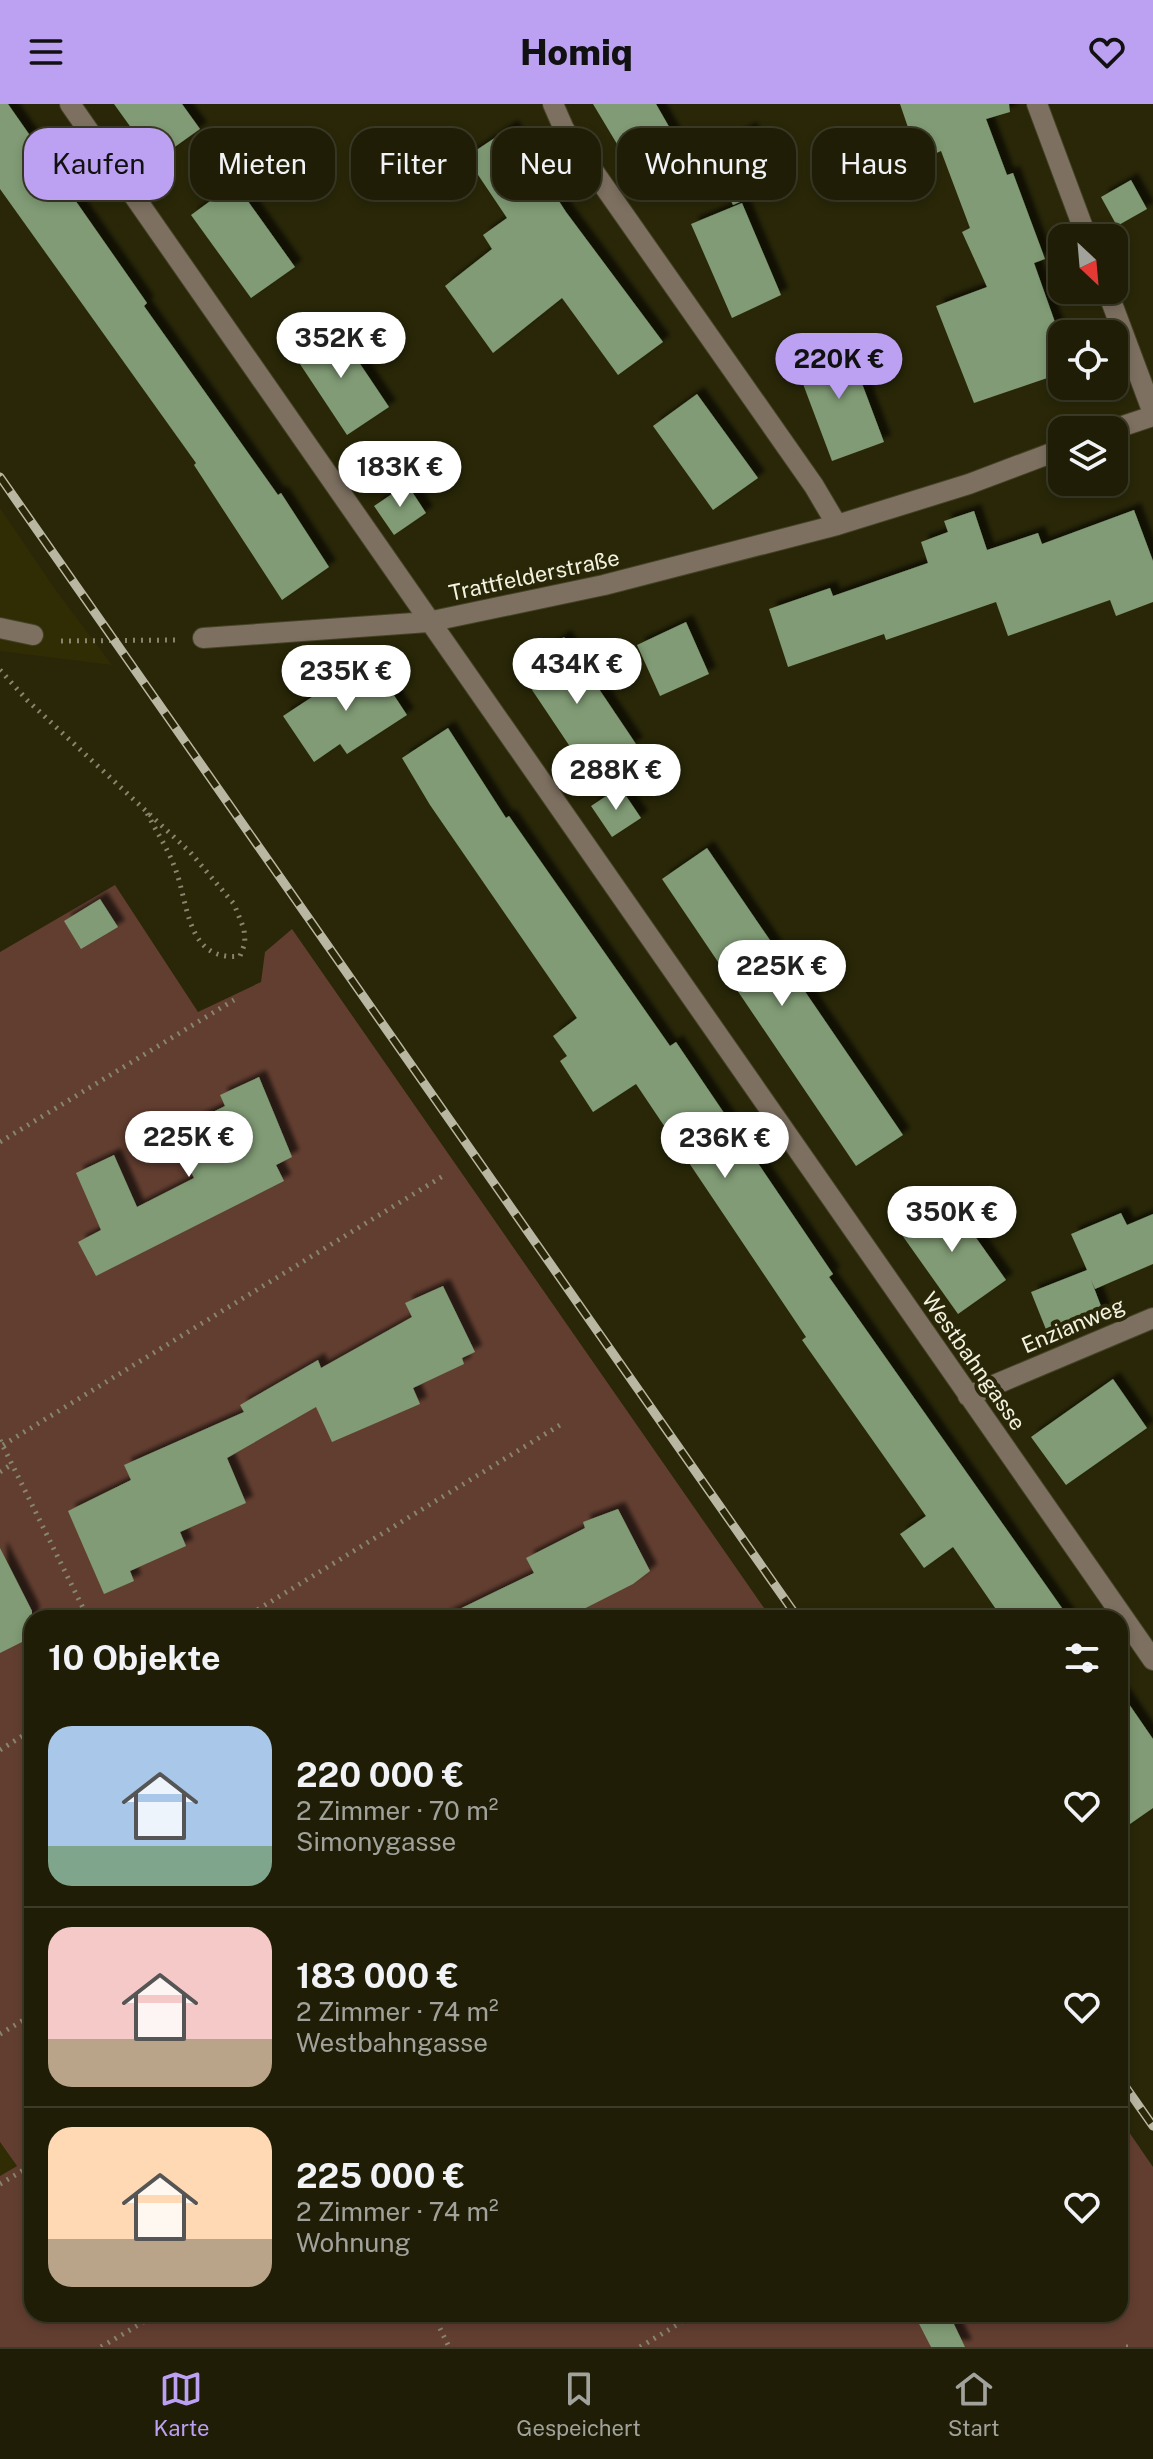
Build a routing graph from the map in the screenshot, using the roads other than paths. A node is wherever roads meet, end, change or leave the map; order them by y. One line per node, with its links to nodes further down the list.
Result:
1 (70, 104): 10 (street, Westbahngasse)
2 (553, 104): 9 (street)
3 (1037, 104): 4 (street)
4 (1082, 224)
5 (1112, 304): 6 (street)
6 (1153, 414): 7 (street)
7 (1128, 424)
8 (1048, 454): 9 (street, Trattfelderstraße)
9 (837, 525): 10 (street, Trattfelderstraße)
10 (428, 622): 13 (street, Trattfelderstraße); 15 (street, Westbahngasse)
11 (0, 628): 12 (street)
12 (33, 635)
13 (203, 638)
14 (1153, 1318): 15 (street, Enzianweg)
15 (968, 1396): 16 (street, Westbahngasse)
16 (1118, 1610)
17 (1128, 1624): 18 (street, Westbahngasse)
18 (1153, 1660)

